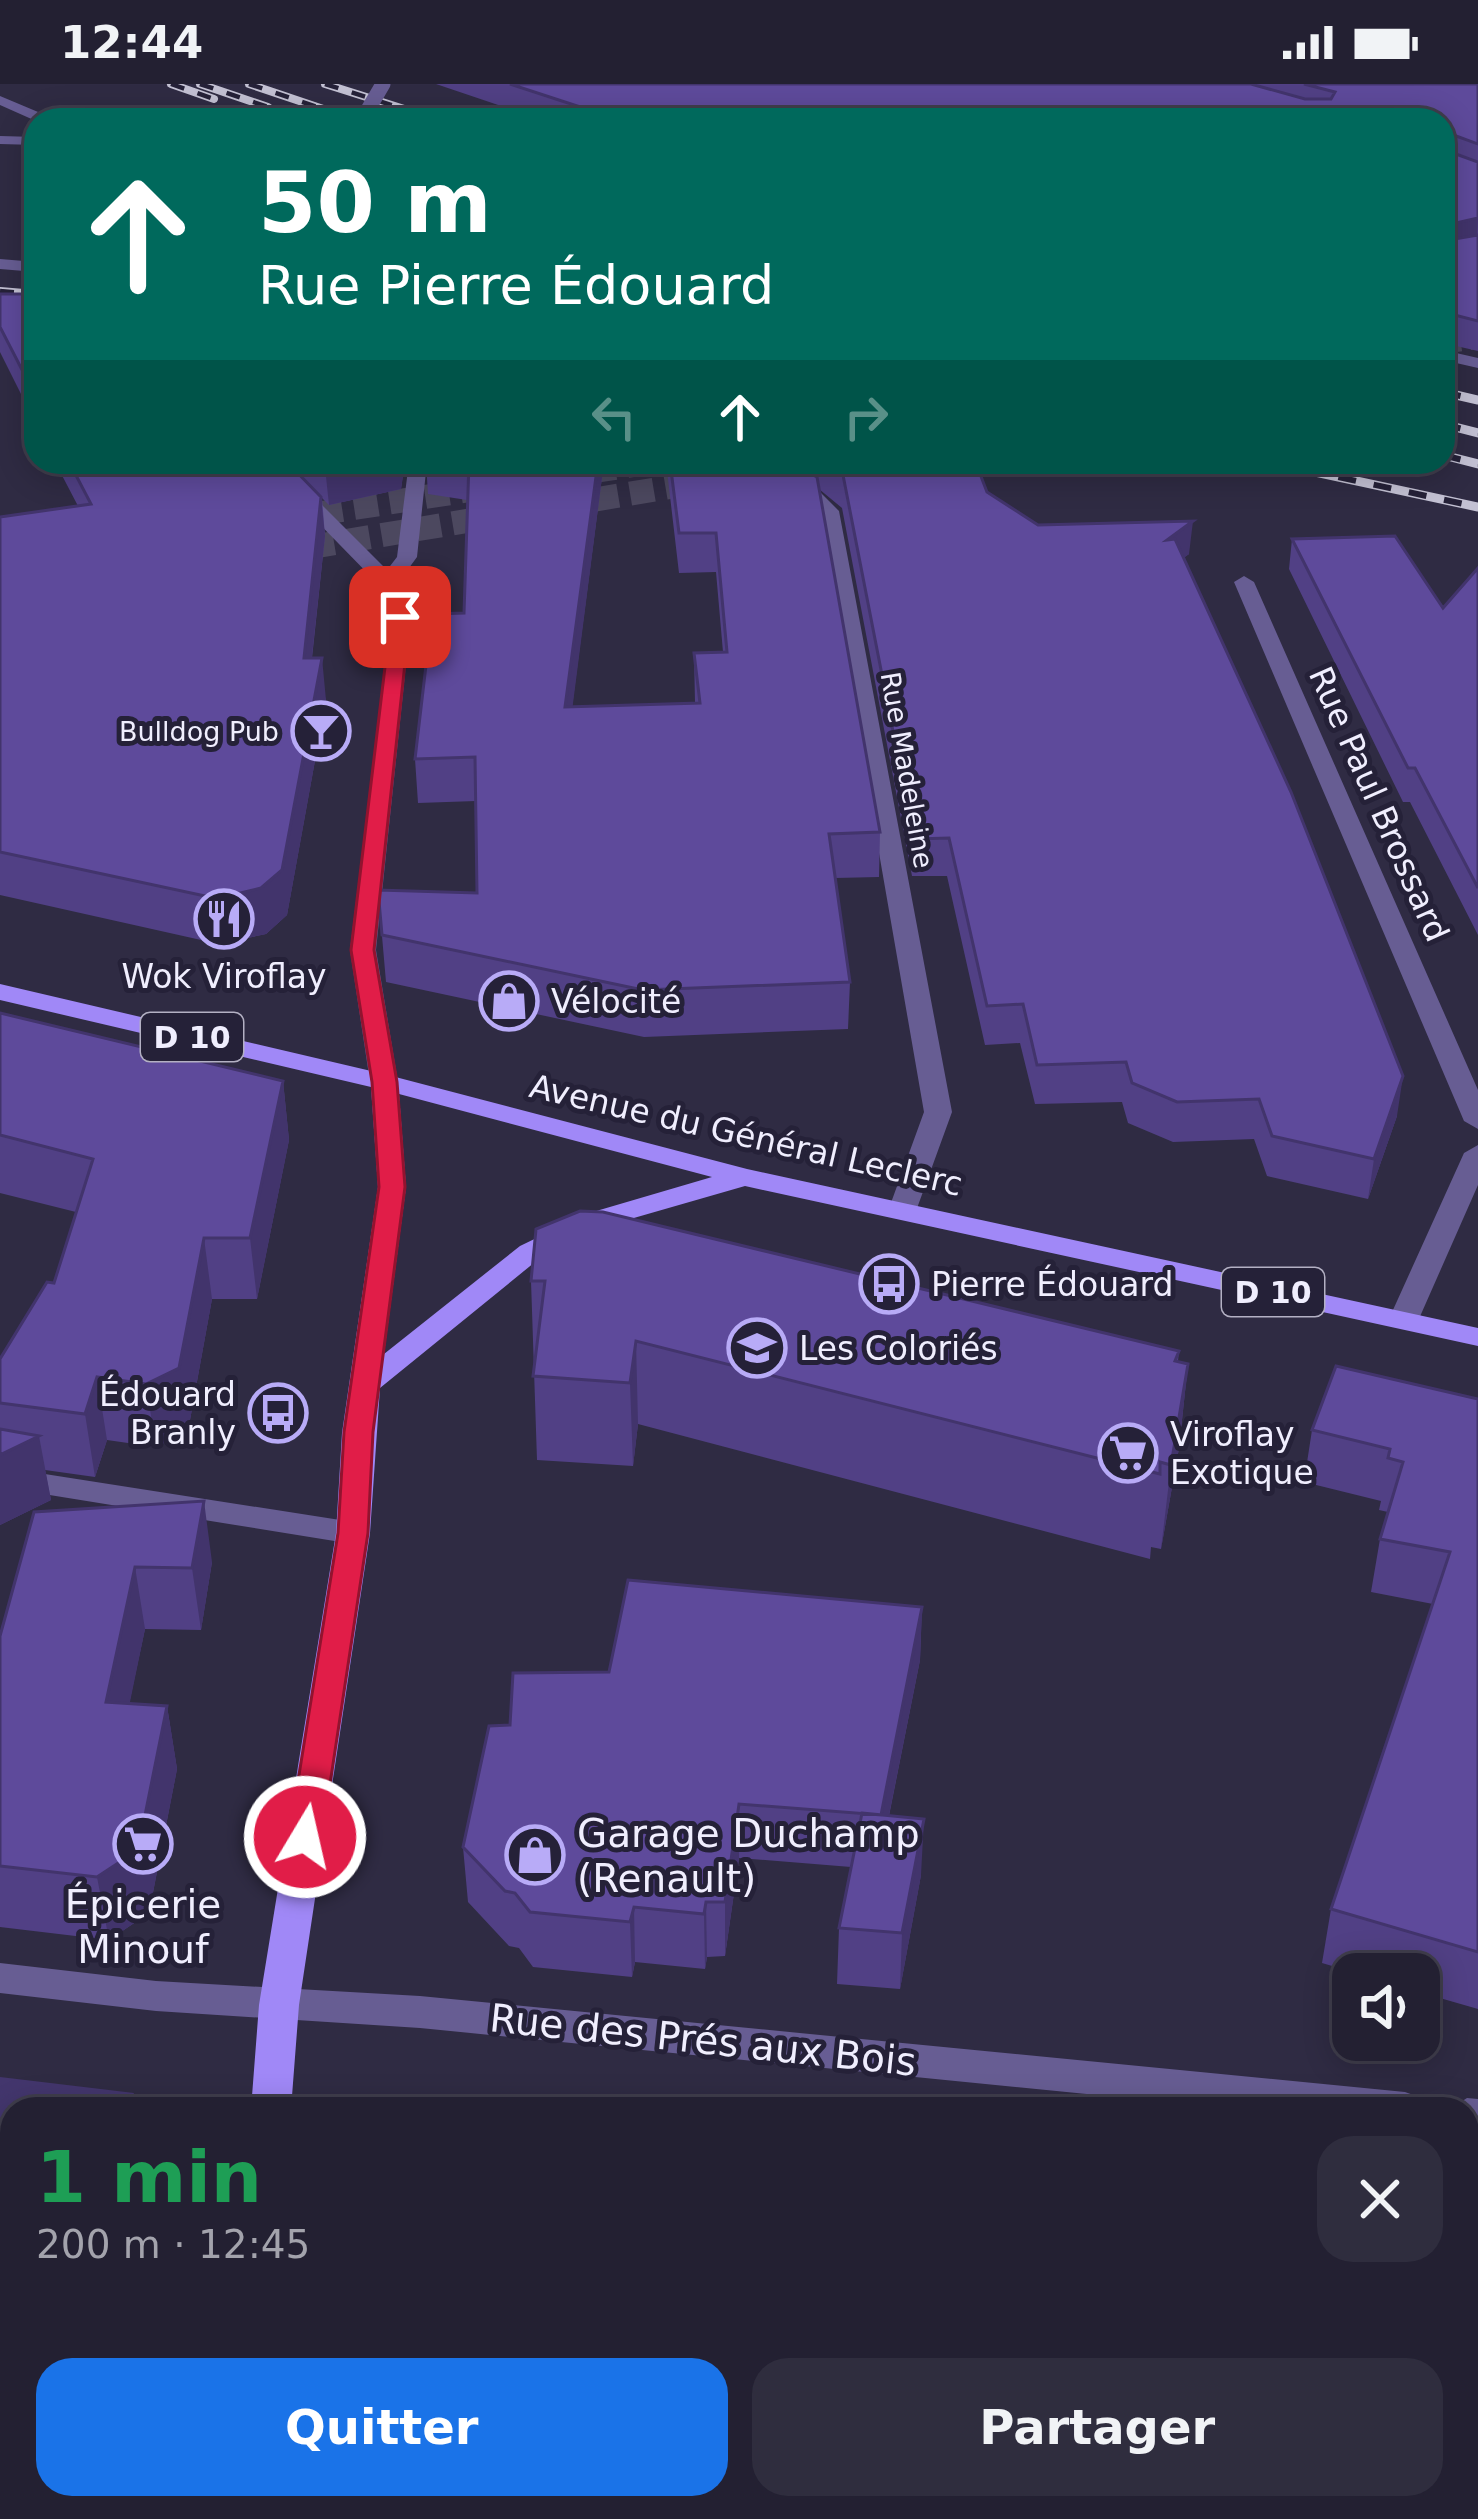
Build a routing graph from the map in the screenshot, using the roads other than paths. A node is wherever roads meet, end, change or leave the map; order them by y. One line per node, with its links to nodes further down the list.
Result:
1 (279, 474): 5 (street)
2 (417, 474): 5 (street)
3 (756, 478): 11 (street, Rue Madeleine)
4 (1244, 582): 8 (street, Rue Paul Brossard)
5 (388, 583): 7 (street)
6 (0, 992): 7 (main road, Avenue du Général Leclerc / D 10)
7 (384, 1082): 10 (main road, Avenue du Général Leclerc / D 10); 14 (main road)
8 (1478, 1121)
9 (1478, 1153): 12 (street)
10 (744, 1177): 11 (main road, Avenue du Général Leclerc / D 10); 14 (main road)
11 (902, 1211): 12 (main road, Avenue du Général Leclerc / D 10)
12 (1403, 1321): 13 (main road, Avenue du Général Leclerc / D 10)
13 (1478, 1337)
14 (368, 1383): 16 (main road)
15 (0, 1477): 16 (street)
16 (353, 1533): 18 (main road)
17 (0, 1978): 18 (street, Rue des Prés aux Bois)
18 (279, 2005): 19 (main road); 20 (street, Rue des Prés aux Bois)
19 (272, 2097)
20 (1284, 2097)

